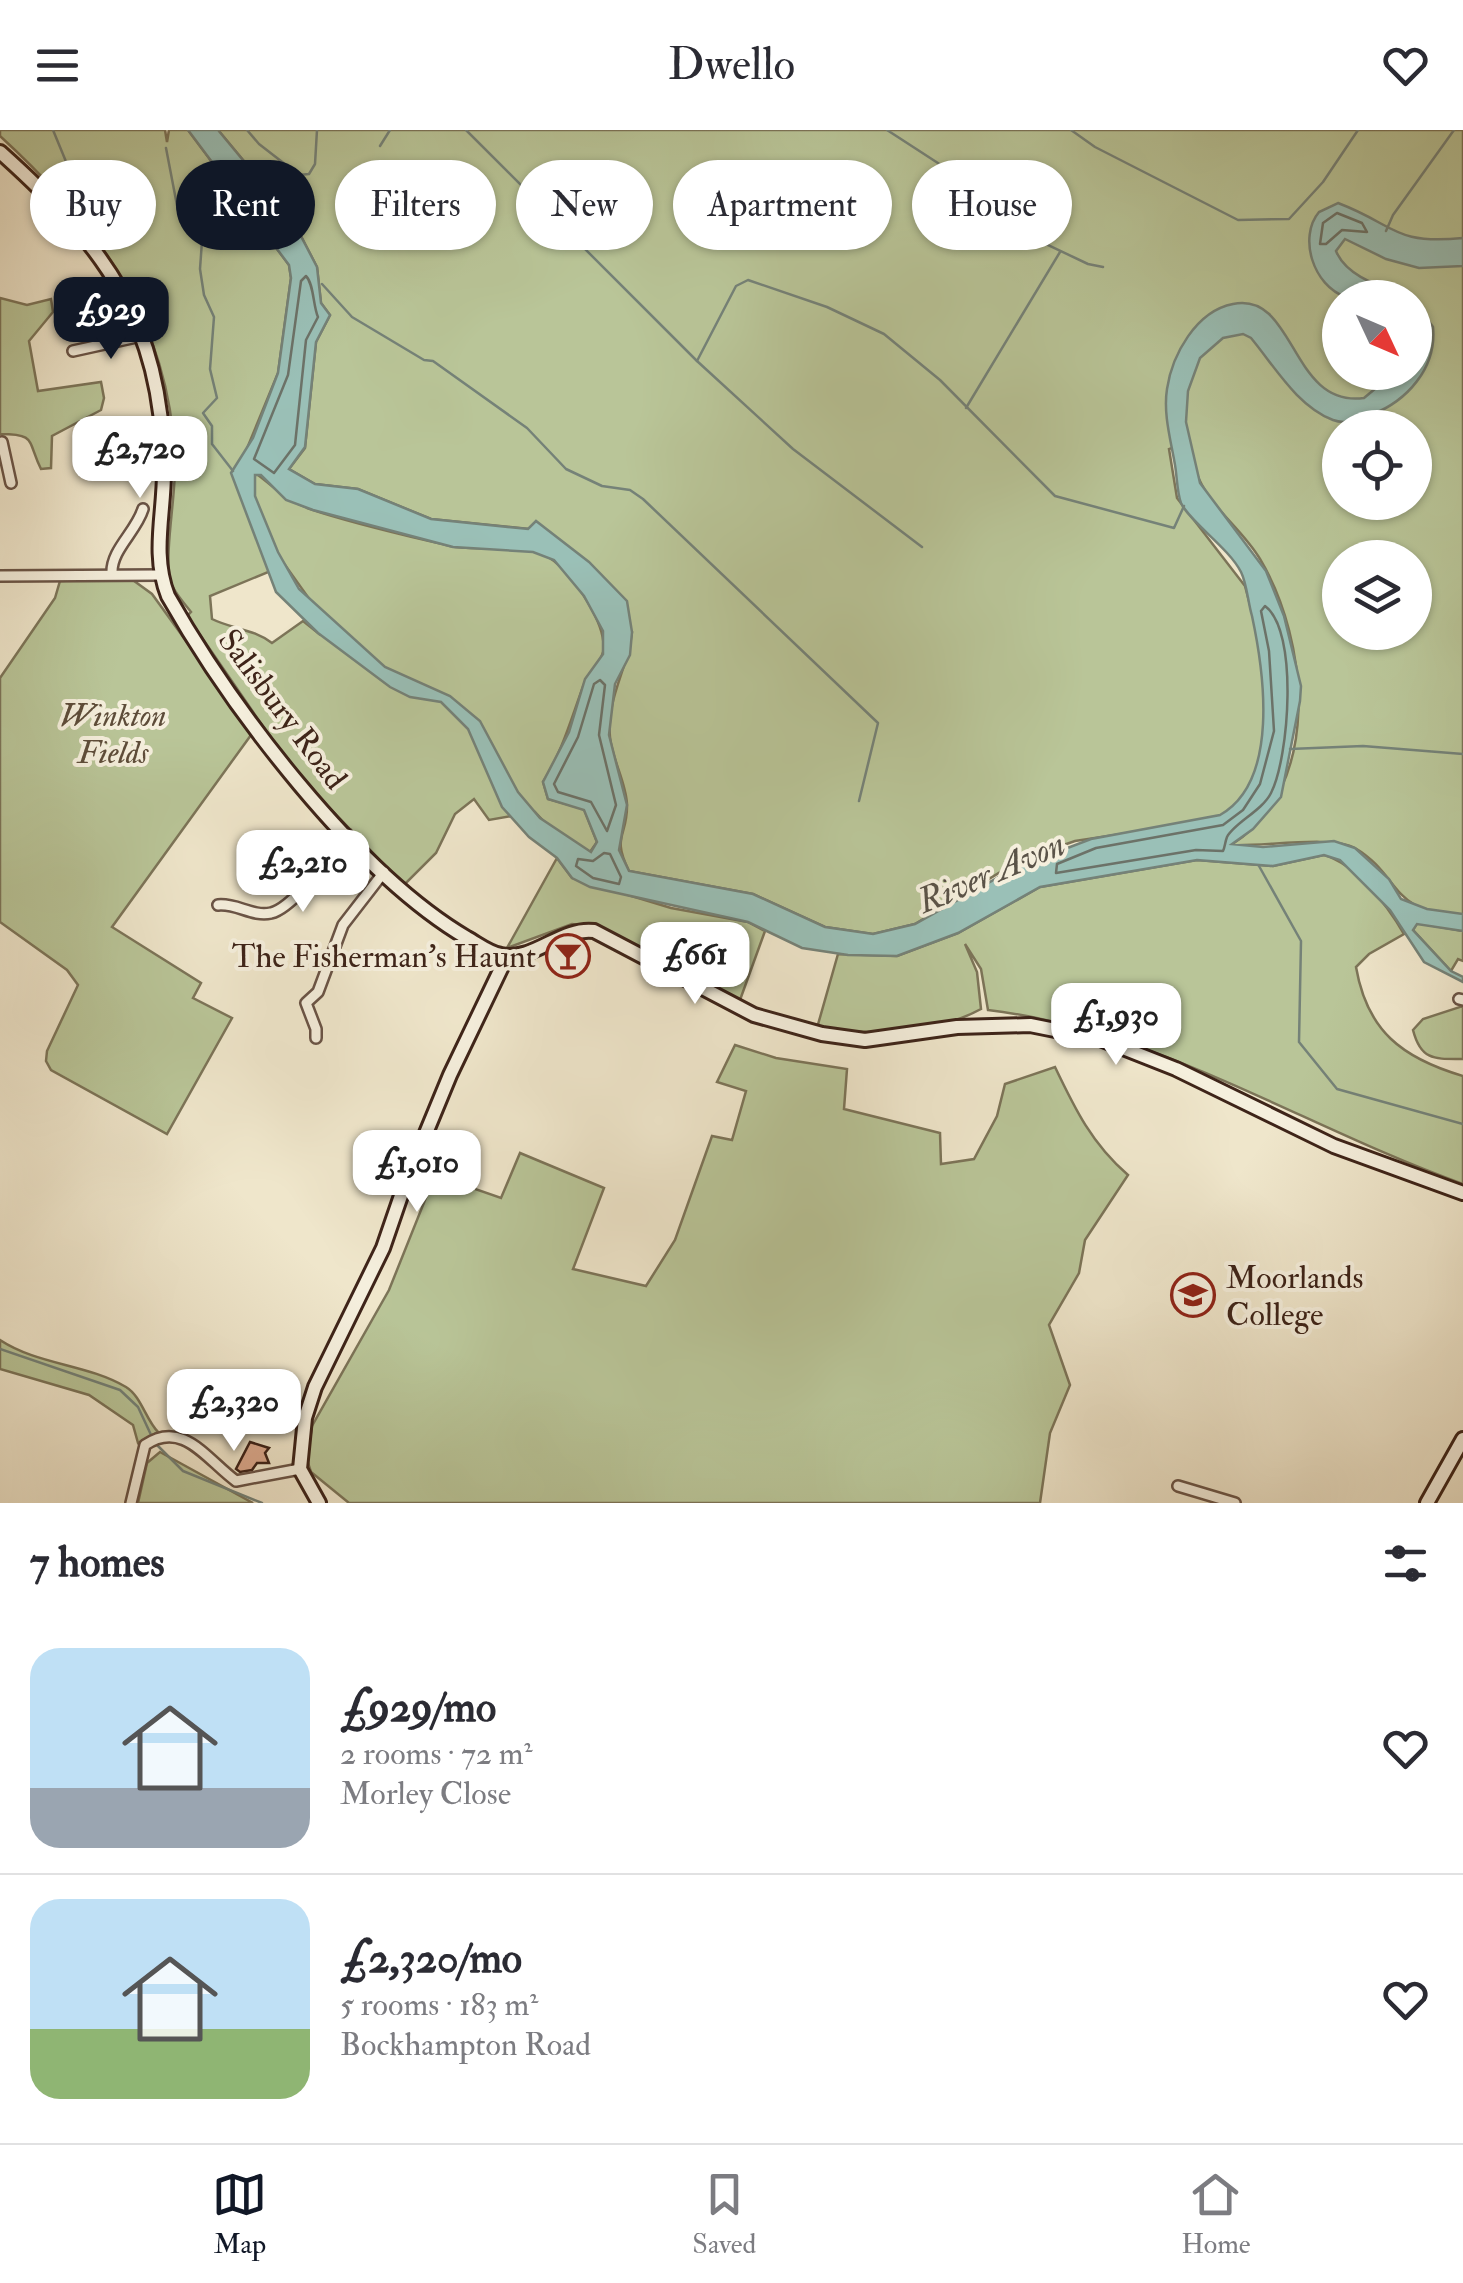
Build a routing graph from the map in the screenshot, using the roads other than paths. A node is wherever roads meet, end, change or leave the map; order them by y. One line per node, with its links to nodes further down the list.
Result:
1 (0, 152): 2 (main road)
2 (141, 336): 3 (street); 8 (main road)
3 (73, 350)
4 (2, 442): 5 (street)
5 (6, 476)
6 (143, 510): 7 (street)
7 (112, 574): 8 (street); 9 (street)
8 (160, 575): 10 (main road, Salisbury Road)
9 (0, 576)
10 (348, 834): 11 (main road, Salisbury Road); 12 (street)
11 (384, 872): 13 (main road, Salisbury Road); 14 (street)
12 (218, 905)
13 (507, 956): 15 (main road); 17 (main road)
14 (316, 1038)
15 (1463, 1193)
16 (1463, 1439): 22 (main road)
17 (300, 1469): 19 (street); 20 (main road)
18 (1178, 1486): 21 (street)
19 (131, 1503)
20 (319, 1503)
21 (1234, 1503)
22 (1426, 1503)

